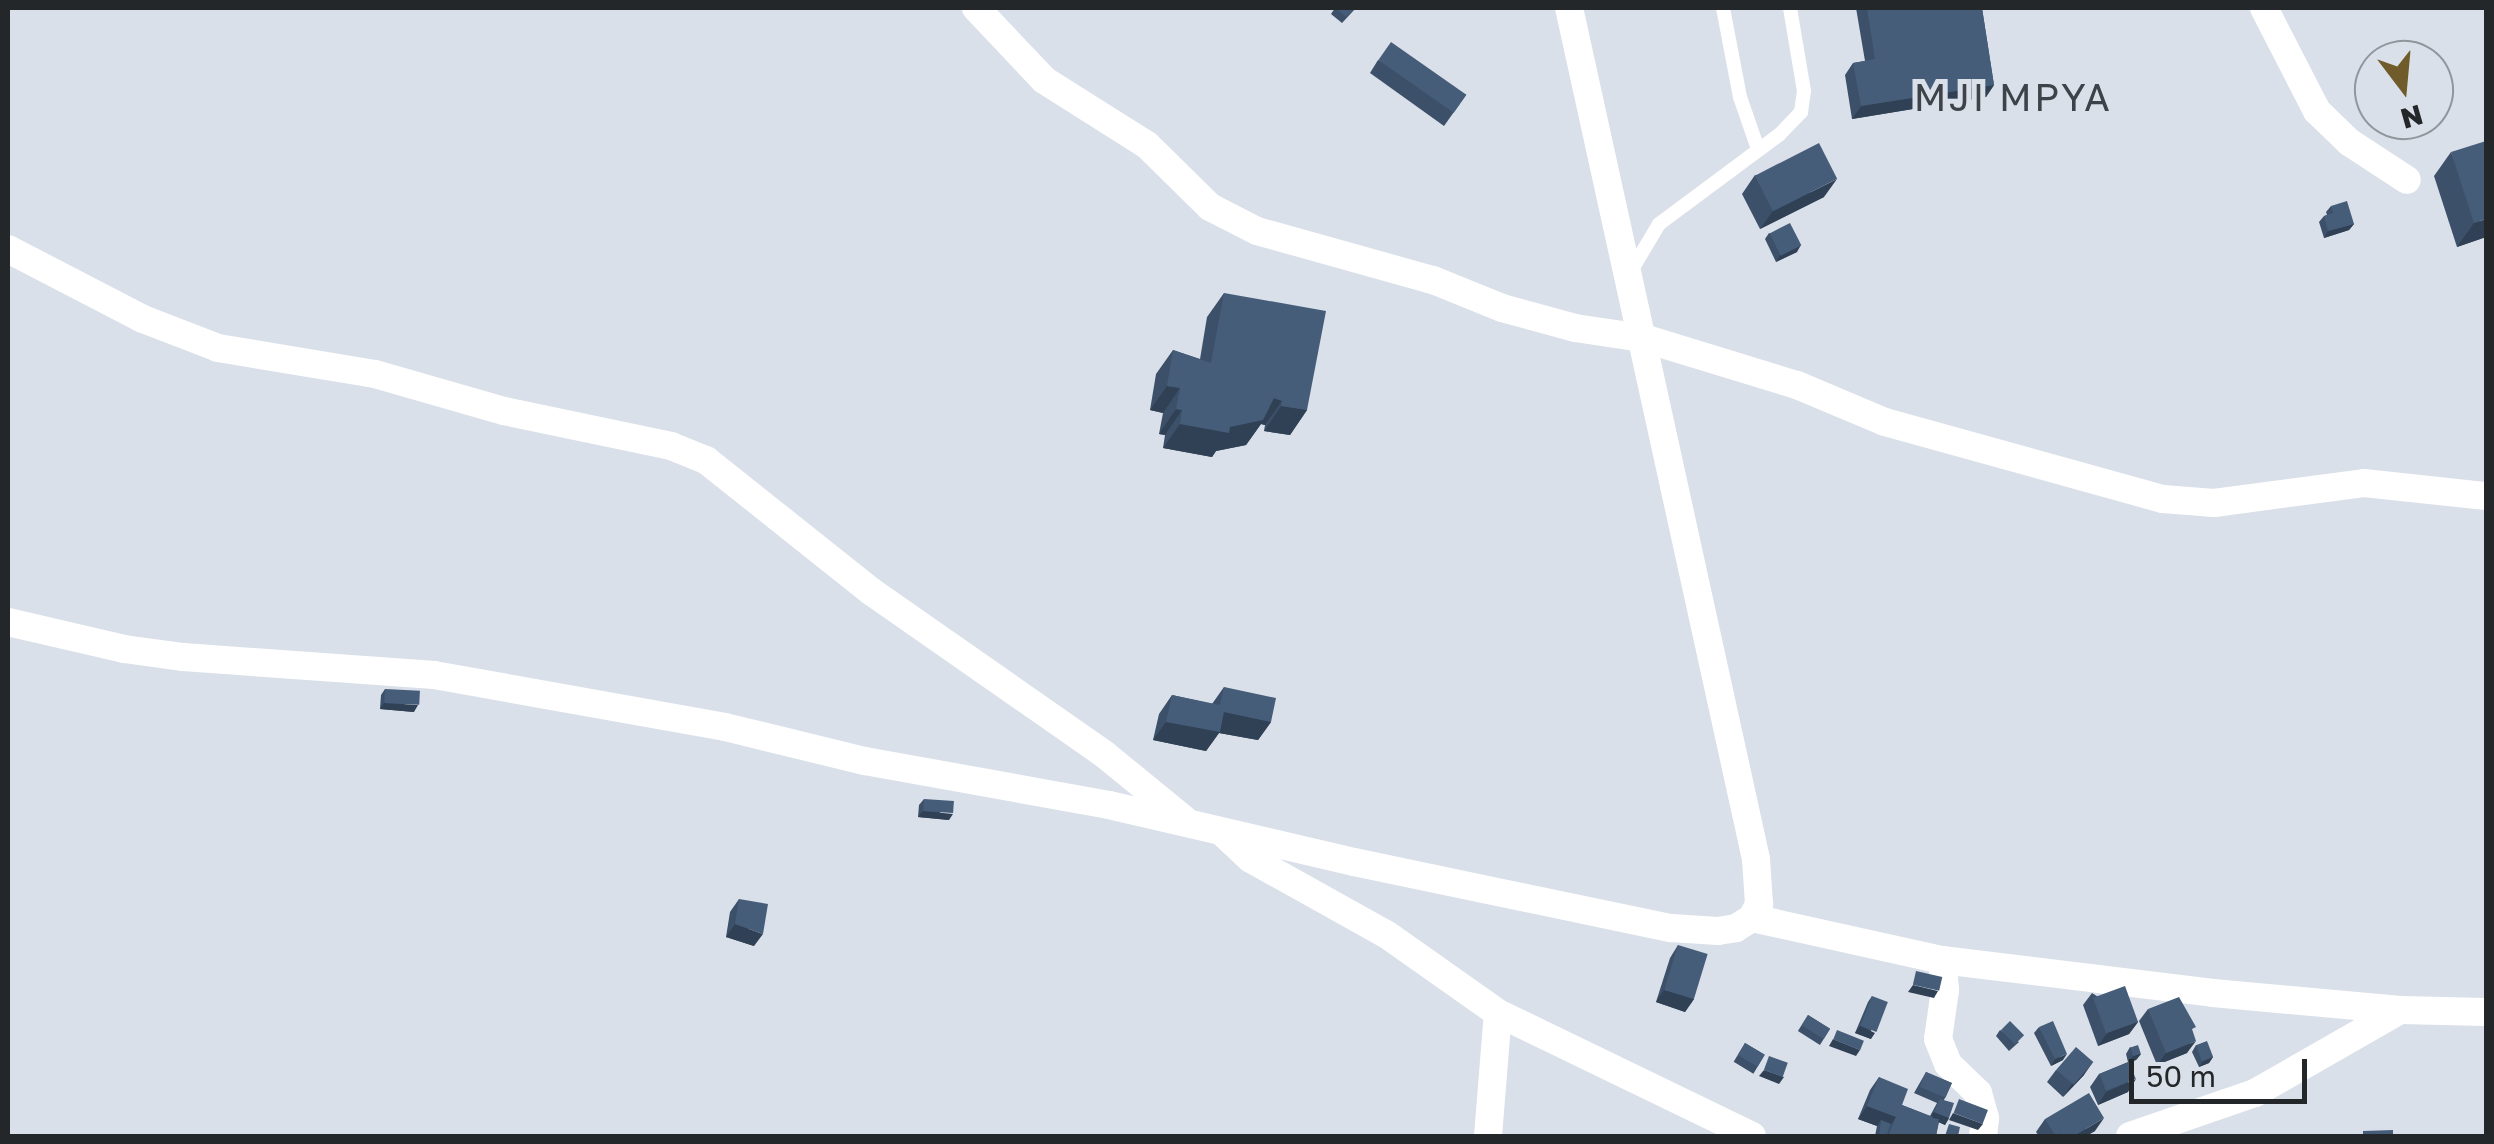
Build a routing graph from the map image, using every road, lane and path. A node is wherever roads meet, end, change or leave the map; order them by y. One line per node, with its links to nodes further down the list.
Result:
1 (976, 8): 10 (street)
2 (1570, 8): 9 (street)
3 (1723, 8): 6 (lane)
4 (1790, 8): 6 (lane)
5 (2264, 8): 7 (street)
6 (1758, 149): 9 (lane)
7 (2407, 180)
8 (8, 249): 13 (street)
9 (1630, 271): 10 (street)
10 (1643, 338): 11 (street); 15 (street)
11 (2486, 496)
12 (8, 622): 13 (street)
13 (1190, 824): 14 (street)
14 (1222, 832): 15 (street); 18 (street)
15 (1752, 918): 16 (street)
16 (1942, 960): 17 (street); 22 (street)
17 (2400, 1010): 19 (street); 23 (street)
18 (1498, 1012): 20 (street); 21 (street)
19 (2486, 1012)
20 (1488, 1136)
21 (1752, 1136)
22 (1984, 1136)
23 (2130, 1136)

